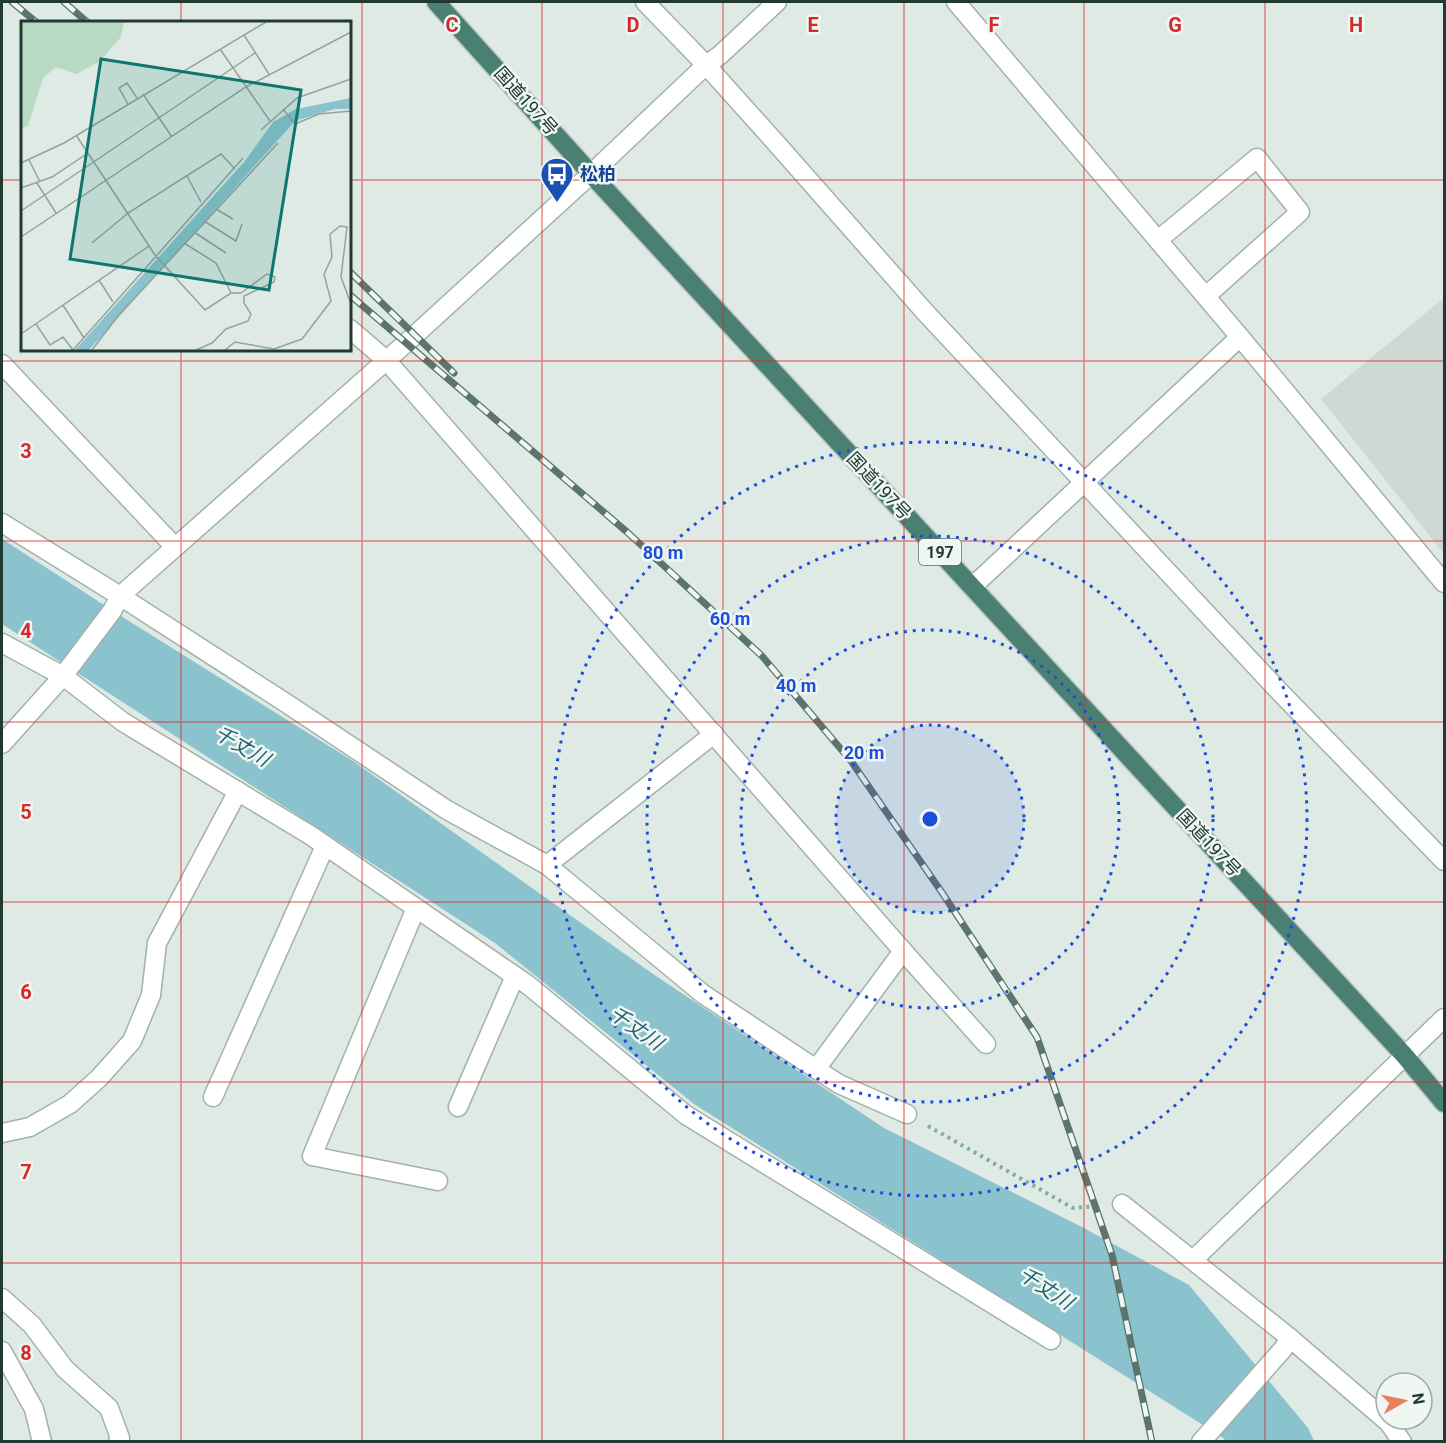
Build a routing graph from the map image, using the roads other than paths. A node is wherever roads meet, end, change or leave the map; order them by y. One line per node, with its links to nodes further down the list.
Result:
1 (436, 2): 6 (highway, 国道197号 / 197)
2 (645, 2): 5 (street)
3 (956, 2): 7 (street)
4 (765, 6): 5 (street)
5 (706, 65): 6 (street); 13 (street)
6 (591, 174): 11 (street); 17 (highway, 国道197号 / 197)
7 (1158, 240): 8 (street); 8 (street)
8 (1206, 296): 10 (street)
9 (351, 330): 11 (street)
10 (1240, 337): 13 (street); 16 (street)
11 (386, 360): 15 (street); 21 (street)
12 (2, 364): 15 (street)
13 (1084, 482): 17 (street); 25 (street)
14 (2, 523): 18 (street)
15 (175, 547): 18 (street)
16 (1444, 583)
17 (972, 587): 32 (highway, 国道197号 / 197)
18 (116, 603): 20 (street); 26 (street)
19 (2, 643): 20 (street)
20 (63, 676): 22 (street); 23 (street)
21 (714, 734): 26 (street); 28 (street)
22 (2, 744)
23 (238, 791): 24 (street); 38 (street)
24 (325, 846): 27 (street); 34 (street)
25 (1444, 861)
26 (547, 865): 33 (street)
27 (416, 908): 29 (street); 39 (street)
28 (903, 951): 31 (street); 33 (street)
29 (515, 976): 36 (street); 43 (street)
30 (1444, 1018): 32 (street)
31 (986, 1044)
32 (1405, 1056): 35 (highway, 国道197号 / 197); 41 (street)
33 (816, 1069): 37 (street)
34 (213, 1097)
35 (1444, 1103)
36 (458, 1107)
37 (907, 1114)
38 (2, 1133)
39 (438, 1181)
40 (1122, 1204): 41 (street)
41 (1193, 1260): 44 (street)
42 (2, 1298): 47 (street)
43 (1051, 1340)
44 (1287, 1343): 48 (street); 49 (street)
45 (2, 1351): 46 (street)
46 (42, 1442)
47 (118, 1442)
48 (1201, 1442)
49 (1402, 1442)

